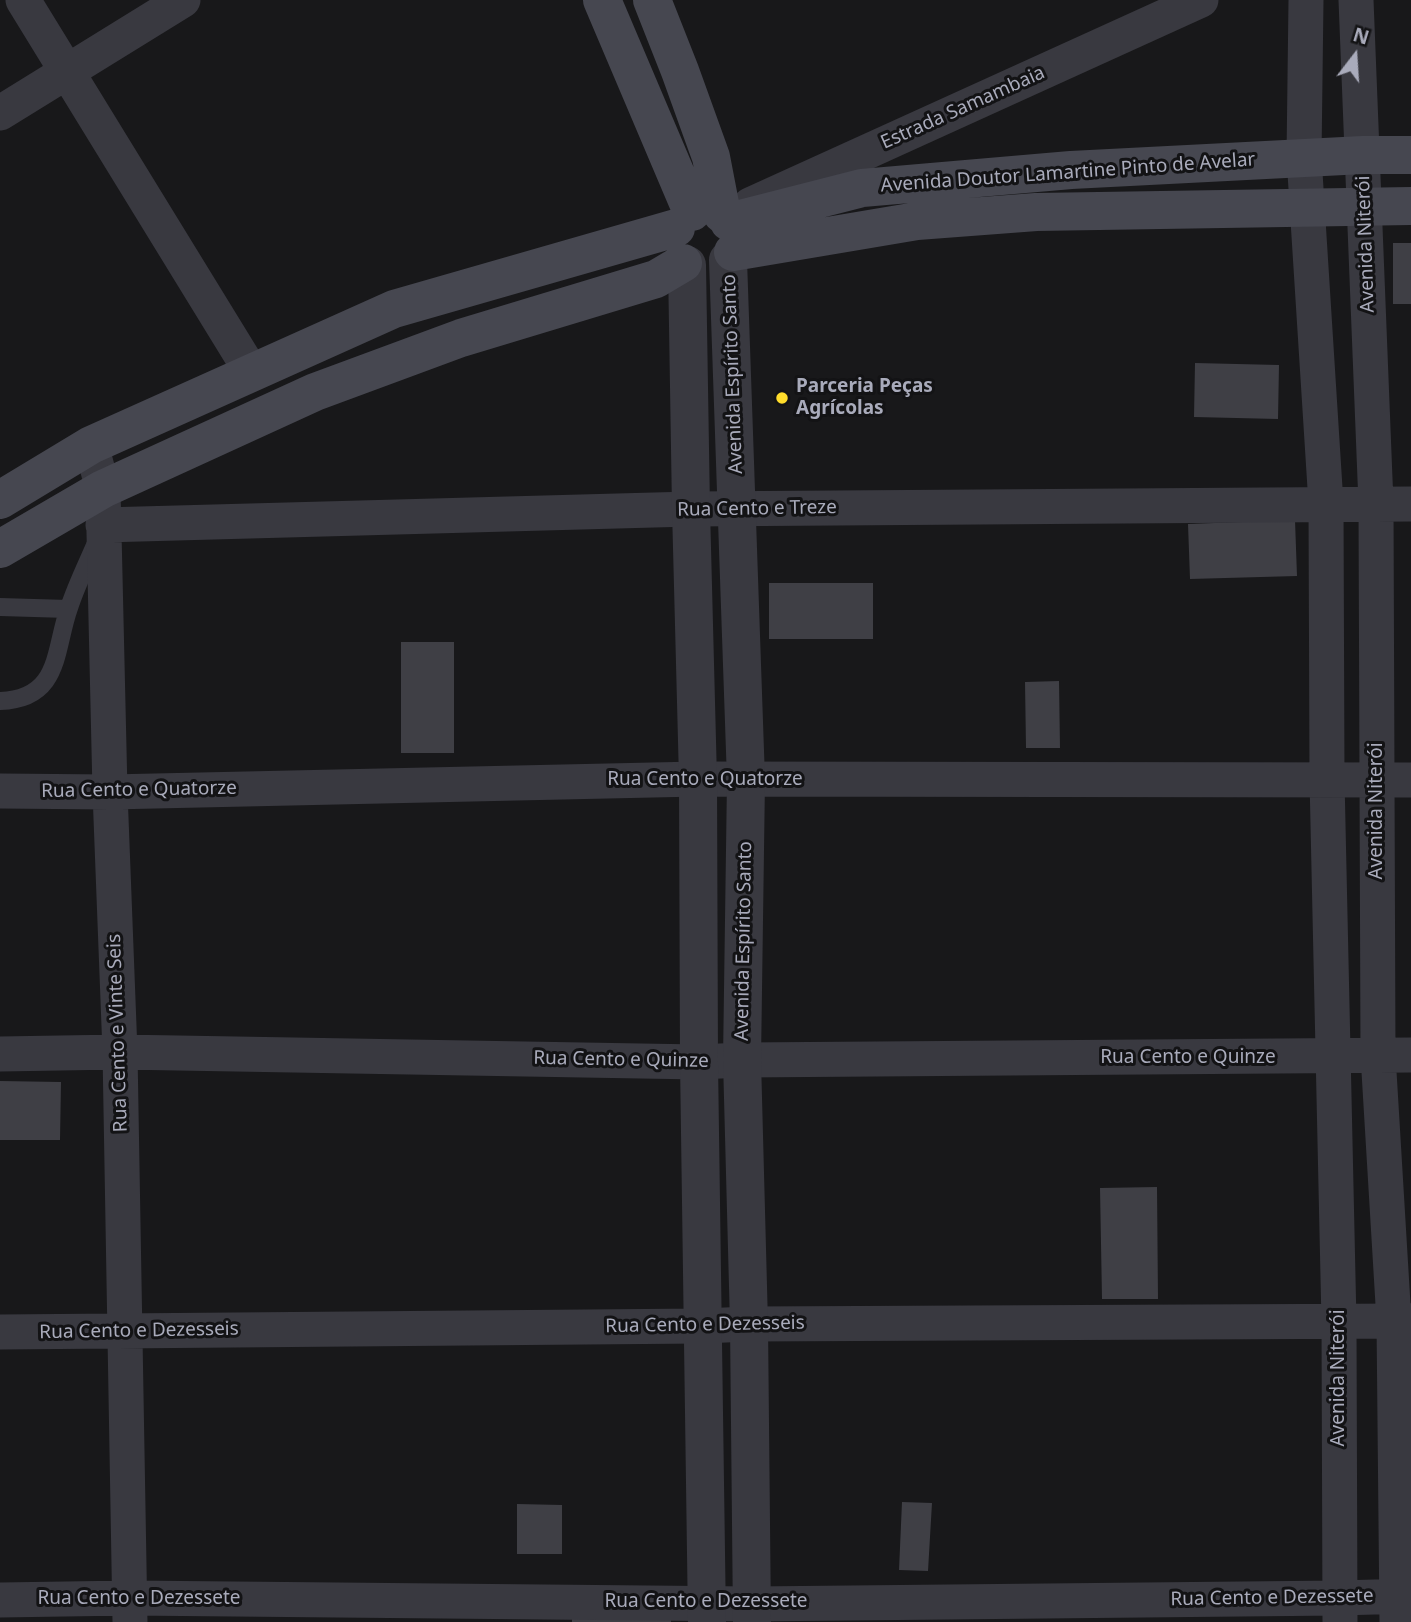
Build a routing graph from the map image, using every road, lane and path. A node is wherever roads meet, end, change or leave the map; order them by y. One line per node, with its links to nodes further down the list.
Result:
1 (23, 0): 8 (street)
2 (183, 0): 8 (street)
3 (602, 0): 16 (main road)
4 (652, 0): 16 (main road)
5 (1202, 0): 16 (street, Estrada Samambaia)
6 (1306, 0): 12 (street, Avenida Niterói)
7 (1356, 0): 10 (street, Avenida Niterói)
8 (67, 72): 9 (street); 17 (street)
9 (0, 113)
10 (1363, 155): 11 (main road, Avenida Doutor Lamartine Pinto de Avelar); 12 (main road, Avenida Doutor Lamartine Pinto de Avelar); 13 (street, Avenida Niterói)
11 (1411, 155)
12 (1304, 158): 15 (street, Avenida Niterói); 16 (main road, Avenida Doutor Lamartine Pinto de Avelar)
13 (1365, 205): 14 (main road, Avenida Doutor Lamartine Pinto de Avelar); 15 (main road, Avenida Doutor Lamartine Pinto de Avelar); 21 (street, Avenida Niterói)
14 (1411, 206)
15 (1307, 207): 16 (main road, Avenida Doutor Lamartine Pinto de Avelar); 20 (street, Avenida Niterói)
16 (708, 237): 17 (main road, Avenida Doutor Lamartine Pinto de Avelar); 23 (main road, Avenida Doutor Lamartine Pinto de Avelar); 24 (street); 25 (street, Avenida Espírito Santo)
17 (251, 373): 18 (main road, Avenida Doutor Lamartine Pinto de Avelar)
18 (91, 445): 19 (main road, Avenida Doutor Lamartine Pinto de Avelar); 23 (street, Rua Cento e Vinte Seis)
19 (0, 500)
20 (1326, 504): 21 (street, Rua Cento e Treze); 25 (street, Rua Cento e Treze); 31 (street, Avenida Niterói)
21 (1376, 504): 22 (street, Rua Cento e Treze); 32 (street, Avenida Niterói)
22 (1411, 504)
23 (103, 507): 24 (street, Rua Cento e Treze); 26 (main road, Avenida Doutor Lamartine Pinto de Avelar); 28 (lane); 36 (street, Rua Cento e Vinte Seis)
24 (691, 509): 25 (street, Rua Cento e Treze); 30 (street)
25 (738, 509): 33 (street, Avenida Espírito Santo)
26 (0, 549)
27 (0, 607): 28 (lane)
28 (68, 609): 29 (lane)
29 (0, 701)
30 (698, 779): 33 (street, Rua Cento e Quatorze); 36 (street, Rua Cento e Quatorze); 42 (street)
31 (1327, 779): 32 (street, Rua Cento e Quatorze); 33 (street, Rua Cento e Quatorze); 40 (street, Avenida Niterói)
32 (1377, 779): 34 (street, Rua Cento e Quatorze); 39 (street, Avenida Niterói)
33 (746, 780): 41 (street, Avenida Espírito Santo)
34 (1411, 780)
35 (0, 791): 36 (street, Rua Cento e Quatorze)
36 (110, 792): 37 (street, Rua Cento e Vinte Seis)
37 (120, 1052): 38 (street, Rua Cento e Quinze); 42 (street, Rua Cento e Quinze); 47 (street, Rua Cento e Vinte Seis)
38 (0, 1054)
39 (1395, 1055): 40 (street, Rua Cento e Quinze); 43 (street, Avenida Niterói)
40 (1332, 1057): 41 (street, Rua Cento e Quinze); 44 (street, Avenida Niterói)
41 (742, 1060): 42 (street, Rua Cento e Quinze); 45 (street, Avenida Espírito Santo)
42 (699, 1062): 46 (street)
43 (1403, 1321): 44 (street, Rua Cento e Dezesseis); 50 (street, Avenida Niterói)
44 (1339, 1322): 45 (street, Rua Cento e Dezesseis); 52 (street, Avenida Niterói)
45 (749, 1324): 46 (street, Rua Cento e Dezesseis); 54 (street, Avenida Espírito Santo)
46 (702, 1326): 47 (street, Rua Cento e Dezesseis); 53 (street)
47 (126, 1331): 48 (street, Rua Cento e Dezesseis); 51 (street, Rua Cento e Vinte Seis)
48 (0, 1332)
49 (0, 1600): 51 (street, Rua Cento e Dezessete)
50 (1402, 1604): 52 (street, Rua Cento e Dezessete)
51 (130, 1610): 53 (street, Rua Cento e Dezessete)
52 (1340, 1610): 54 (street, Rua Cento e Dezessete)
53 (707, 1612): 54 (street, Rua Cento e Dezessete)
54 (752, 1613)

